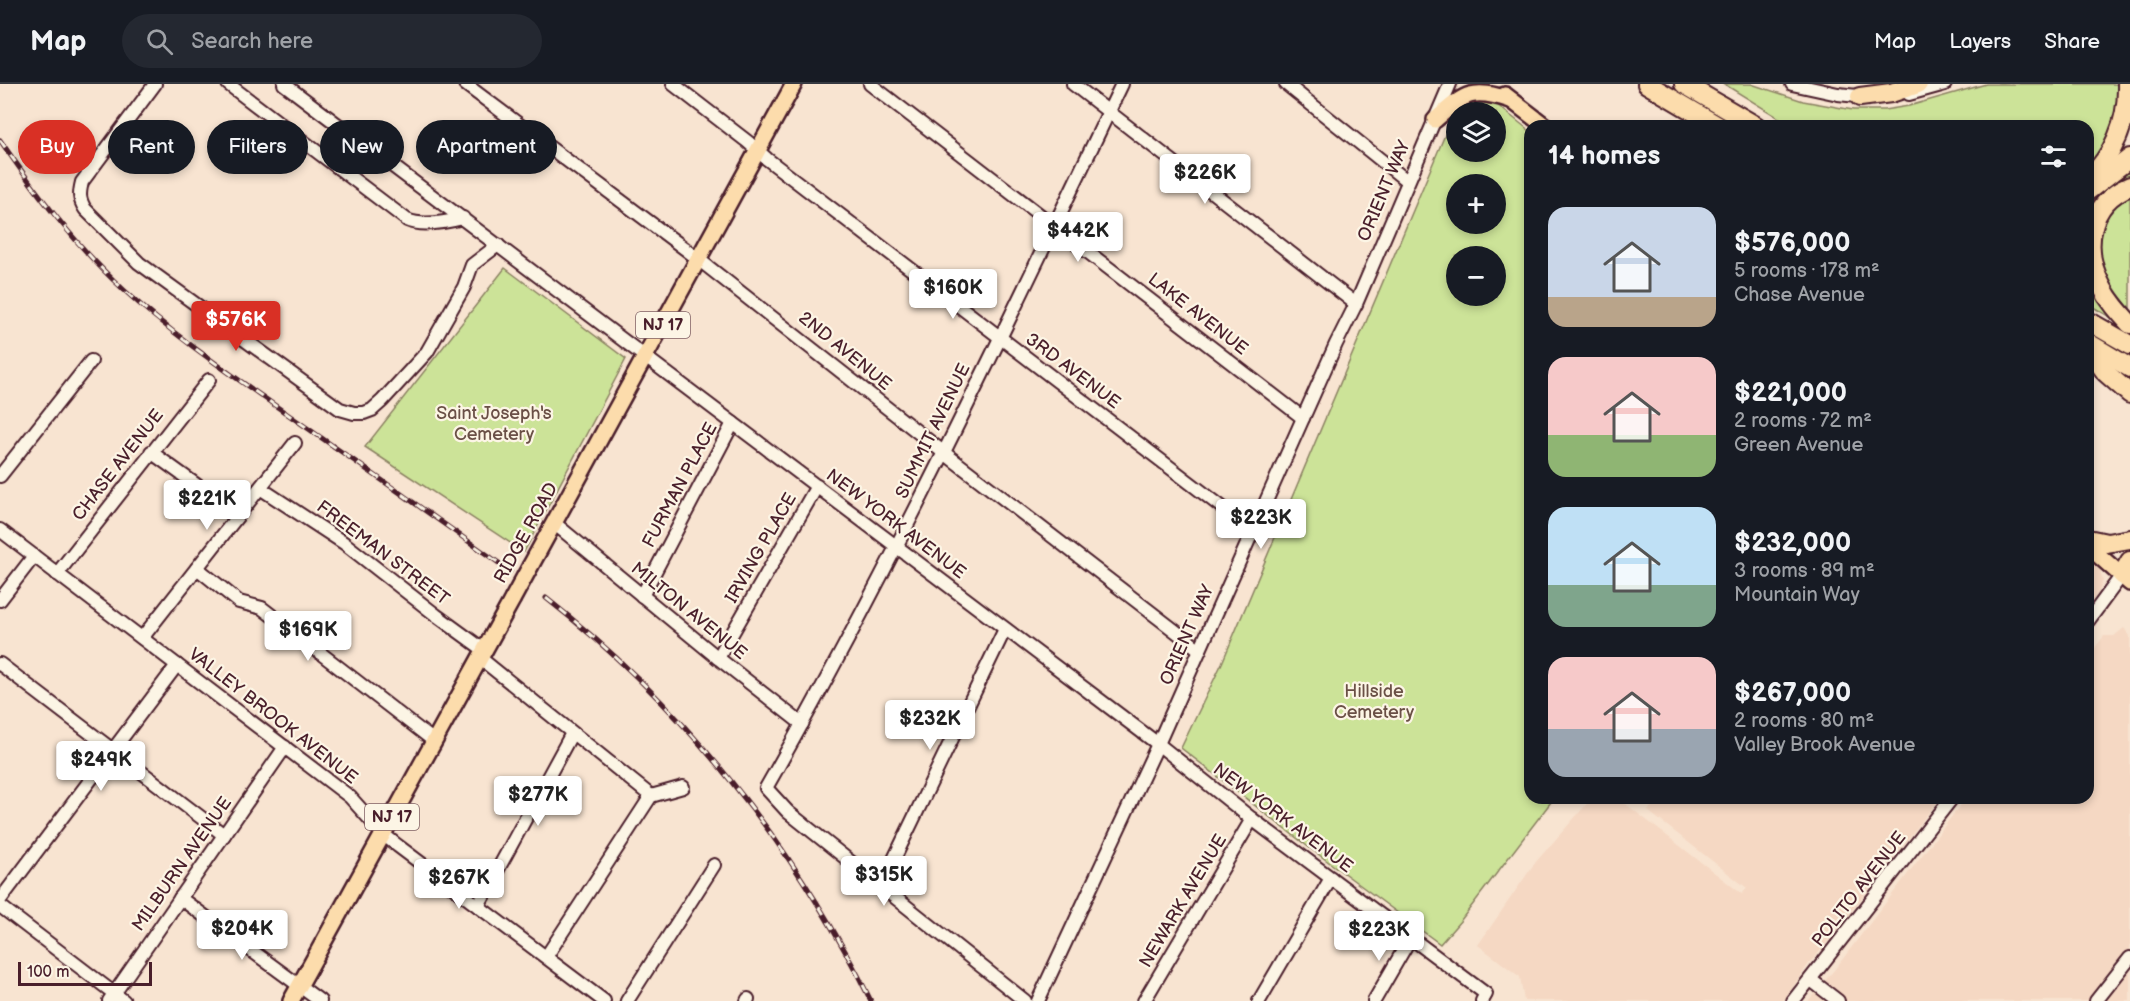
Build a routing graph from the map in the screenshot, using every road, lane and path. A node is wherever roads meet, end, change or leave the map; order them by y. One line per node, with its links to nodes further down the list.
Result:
1 (155, 84): 35 (street)
2 (228, 84): 32 (street)
3 (284, 84): 32 (street, NEW YORK AVENUE)
4 (465, 84): 36 (street, 2ND AVENUE)
5 (673, 84): 26 (street, 3RD AVENUE)
6 (795, 84): 26 (main road, RIDGE ROAD / NJ 17)
7 (870, 84): 34 (street, LAKE AVENUE)
8 (1073, 84): 21 (street)
9 (1122, 84): 21 (street, SUMMIT AVENUE)
10 (1286, 84): 29 (street)
11 (1450, 84): 22 (street, ORIENT WAY)
12 (1490, 84): 20 (main road)
13 (1647, 84): 24 (highway)
14 (1684, 84): 25 (highway)
15 (1792, 84): 19 (street)
16 (1918, 84): 19 (highway)
17 (1945, 84): 19 (street)
18 (2127, 84): 28 (highway)
19 (1860, 97)
20 (1511, 100): 22 (main road); 23 (main road)
21 (1109, 112): 34 (street, SUMMIT AVENUE); 38 (street)
22 (1435, 120): 29 (street, ORIENT WAY)
23 (1537, 120)
24 (1708, 120)
25 (1746, 120)
26 (758, 150): 36 (main road, RIDGE ROAD / NJ 17); 41 (street, 3RD AVENUE)
27 (2130, 158): 30 (highway)
28 (2094, 174)
29 (1407, 181): 38 (street, ORIENT WAY)
30 (2094, 186)
31 (2130, 186): 33 (highway)
32 (463, 218): 35 (street, NEW YORK AVENUE)
33 (2094, 223)
34 (1055, 226): 41 (street, SUMMIT AVENUE); 50 (street, LAKE AVENUE)
35 (498, 245): 44 (street, NEW YORK AVENUE)
36 (699, 259): 44 (main road, RIDGE ROAD / NJ 17); 54 (street, 2ND AVENUE)
37 (2094, 267): 40 (highway)
38 (1356, 304): 50 (street, ORIENT WAY)
39 (2094, 324): 42 (highway)
40 (2130, 324)
41 (1000, 337): 54 (street, SUMMIT AVENUE); 61 (street, 3RD AVENUE)
42 (2130, 345)
43 (2094, 347): 47 (highway)
44 (645, 356): 51 (street, NEW YORK AVENUE); 59 (main road, RIDGE ROAD / NJ 17)
45 (2094, 356): 49 (highway)
46 (91, 361): 55 (street)
47 (2130, 368)
48 (209, 380): 53 (street, CHASE AVENUE)
49 (2130, 394)
50 (1303, 418): 61 (street, ORIENT WAY)
51 (733, 423): 56 (street, NEW YORK AVENUE); 70 (street, FURMAN PLACE)
52 (295, 443): 57 (street)
53 (151, 452): 58 (street); 69 (street, CHASE AVENUE)
54 (943, 452): 64 (street, SUMMIT AVENUE); 75 (street, 2ND AVENUE)
55 (0, 476)
56 (817, 486): 64 (street, NEW YORK AVENUE); 77 (street, IRVING PLACE)
57 (260, 488): 58 (street); 76 (street, FREEMAN STREET)
58 (238, 515): 67 (street)
59 (554, 523): 70 (street, MILTON AVENUE); 76 (main road, RIDGE ROAD / NJ 17, bridge)
60 (0, 530): 66 (street, VALLEY BROOK AVENUE)
61 (1253, 531): 75 (street, ORIENT WAY)
62 (2130, 539): 63 (highway)
63 (2094, 540)
64 (896, 546): 73 (street, NEW YORK AVENUE); 80 (street, SUMMIT AVENUE)
65 (2094, 550): 68 (main road)
66 (33, 556): 69 (street, VALLEY BROOK AVENUE); 71 (street)
67 (197, 568): 74 (street); 82 (street)
68 (2127, 573): 72 (street)
69 (57, 574): 74 (street, VALLEY BROOK AVENUE)
70 (642, 596): 77 (street, MILTON AVENUE)
71 (0, 600)
72 (2094, 614)
73 (1005, 629): 83 (street, NEW YORK AVENUE); 94 (street)
74 (142, 638): 79 (street, VALLEY BROOK AVENUE)
75 (1200, 650): 83 (street, ORIENT WAY)
76 (482, 654): 81 (street, FREEMAN STREET); 82 (main road, RIDGE ROAD / NJ 17)
77 (718, 658): 80 (street, MILTON AVENUE)
78 (0, 664): 85 (street)
79 (177, 665): 84 (street, VALLEY BROOK AVENUE); 85 (street)
80 (802, 724): 94 (street, SUMMIT AVENUE)
81 (572, 733): 87 (street, FREEMAN STREET); 98 (street)
82 (434, 741): 90 (main road, RIDGE ROAD / NJ 17)
83 (1158, 744): 89 (street, NEW YORK AVENUE); 111 (street, ORIENT WAY)
84 (285, 747): 90 (street, VALLEY BROOK AVENUE); 91 (street, MILBURN AVENUE)
85 (113, 750): 91 (street); 96 (street)
86 (683, 787): 87 (street)
87 (651, 796): 100 (street)
88 (1947, 804): 102 (street, POLITO AVENUE)
89 (1252, 819): 93 (street, NEW YORK AVENUE); 112 (street, NEWARK AVENUE)
90 (383, 834): 98 (street, VALLEY BROOK AVENUE); 103 (main road, RIDGE ROAD / NJ 17)
91 (224, 835): 95 (street, MILBURN AVENUE)
92 (714, 865): 109 (street)
93 (1331, 878): 99 (street, NEW YORK AVENUE); 113 (street)
94 (881, 886): 110 (street)
95 (180, 898): 103 (street); 105 (street, MILBURN AVENUE)
96 (0, 900)
97 (0, 906): 105 (street)
98 (478, 906): 100 (street, VALLEY BROOK AVENUE)
99 (1411, 937): 104 (street, NEW YORK AVENUE); 114 (street)
100 (546, 957): 108 (street, VALLEY BROOK AVENUE)
101 (2130, 958): 117 (street)
102 (1811, 980): 115 (street, POLITO AVENUE); 116 (street)
103 (300, 985): 106 (main road, RIDGE ROAD / NJ 17); 107 (street)
104 (1484, 997)
105 (116, 998)
106 (291, 1001)
107 (320, 1001)
108 (604, 1001)
109 (627, 1001)
110 (1025, 1001)
111 (1038, 1001)
112 (1144, 1001)
113 (1259, 1001)
114 (1374, 1001)
115 (1793, 1001)
116 (1838, 1001)
117 (2096, 1001)

